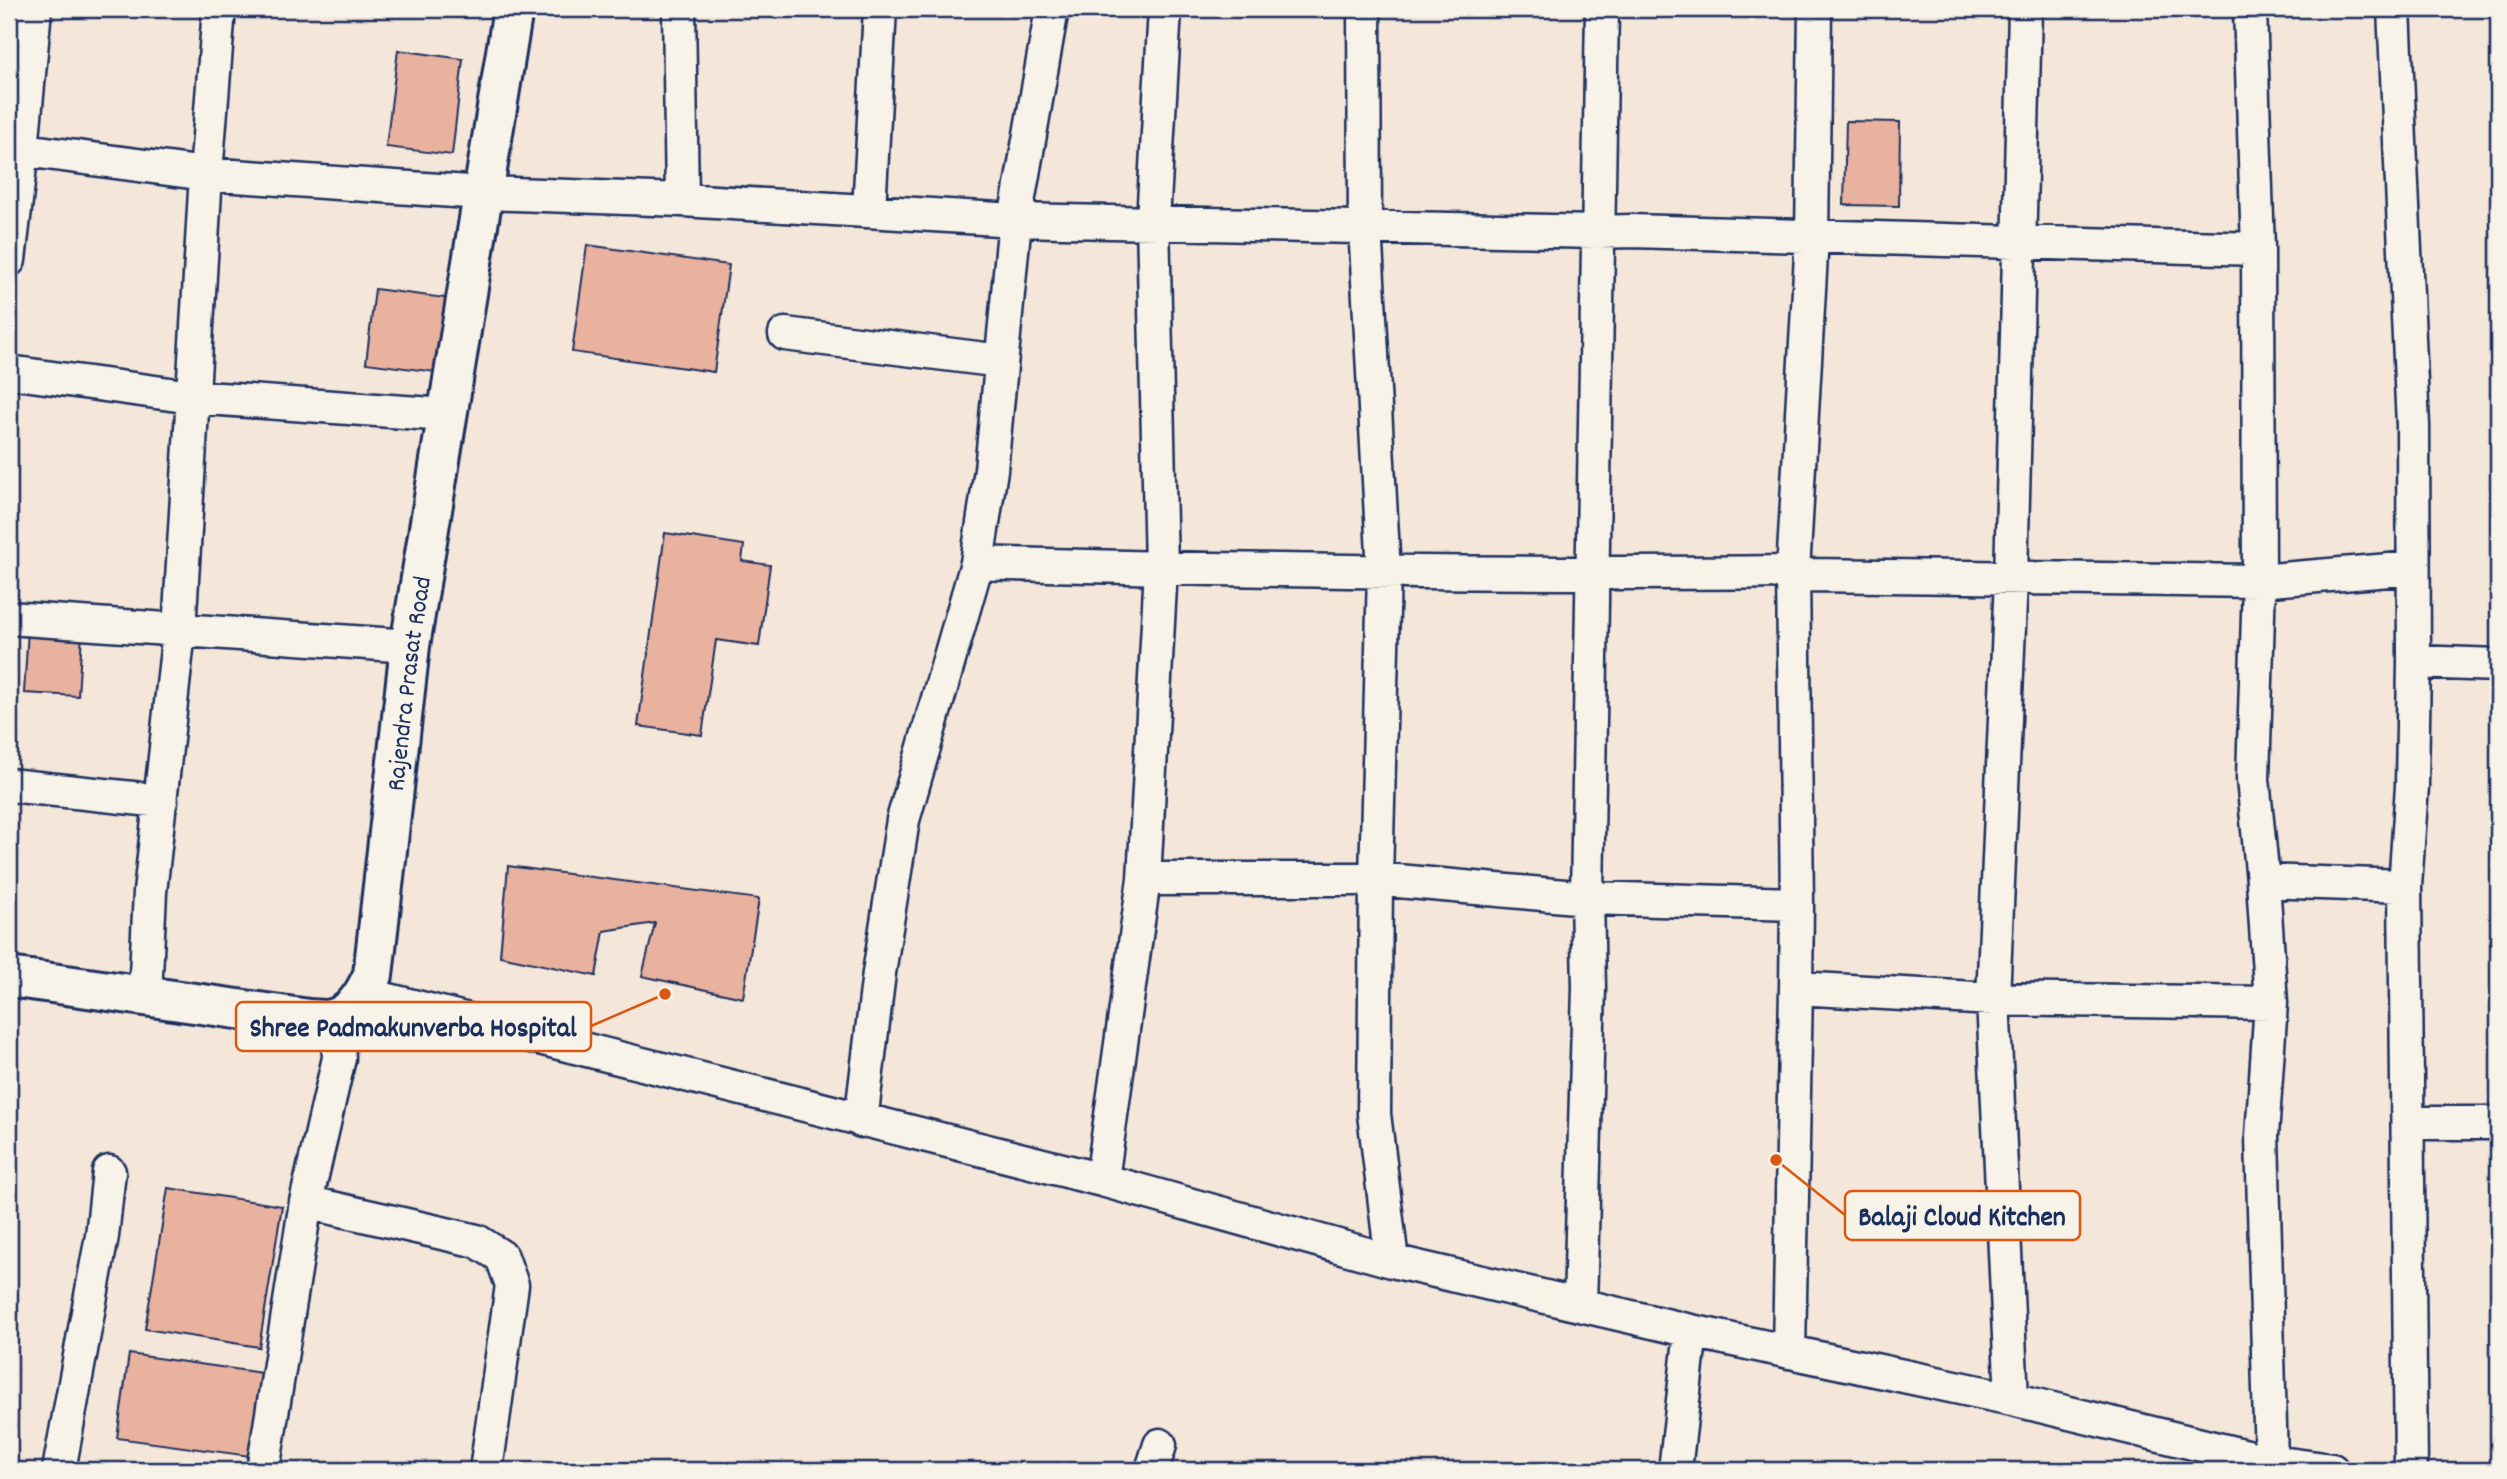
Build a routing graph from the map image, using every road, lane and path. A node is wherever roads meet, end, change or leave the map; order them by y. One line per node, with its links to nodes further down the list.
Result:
1 (34, 9): 14 (street)
2 (219, 9): 15 (street)
3 (513, 9): 16 (street, Rajendra Prasat Road)
4 (678, 9): 17 (street)
5 (880, 9): 18 (street)
6 (1052, 9): 19 (street)
7 (1165, 9): 20 (street)
8 (1364, 9): 21 (street)
9 (1602, 9): 22 (street)
10 (1815, 9): 23 (street)
11 (2025, 9): 24 (street)
12 (2250, 9): 25 (street)
13 (2394, 9): 34 (street)
14 (16, 149): 15 (street); 26 (street)
15 (206, 174): 16 (street); 30 (street)
16 (483, 193): 17 (street); 31 (street, Rajendra Prasat Road)
17 (682, 200): 18 (street)
18 (869, 210): 19 (street)
19 (1015, 220): 20 (street); 28 (street)
20 (1153, 221): 21 (street); 33 (street)
21 (1365, 226): 22 (street); 35 (street)
22 (1597, 232): 23 (street); 37 (street)
23 (1812, 237): 24 (street); 36 (street)
24 (2021, 241): 25 (street); 38 (street)
25 (2258, 248): 39 (street)
26 (9, 260)
27 (785, 334): 28 (street)
28 (1001, 361): 32 (street)
29 (9, 372): 30 (street)
30 (192, 397): 31 (street); 41 (street)
31 (447, 415): 42 (street, Rajendra Prasat Road)
32 (977, 563): 33 (street); 60 (street)
33 (1161, 568): 35 (street); 47 (street)
34 (2413, 568): 39 (street); 43 (street)
35 (1384, 572): 37 (street); 48 (street)
36 (1793, 572): 37 (street); 38 (street); 52 (street)
37 (1593, 574): 51 (street)
38 (2011, 579): 39 (street); 57 (street)
39 (2259, 581): 49 (street)
40 (9, 618): 41 (street)
41 (179, 631): 42 (street); 46 (street)
42 (410, 646): 55 (street, Rajendra Prasat Road)
43 (2414, 662): 44 (street); 50 (street)
44 (2498, 666)
45 (9, 785): 46 (street)
46 (162, 801): 56 (street)
47 (1144, 879): 48 (street); 64 (street)
48 (1376, 879): 51 (street); 66 (street)
49 (2263, 881): 50 (street); 58 (street)
50 (2405, 886): 62 (street)
51 (1587, 898): 52 (street); 67 (street)
52 (1797, 904): 54 (street)
53 (9, 977): 56 (street)
54 (1796, 988): 57 (street); 69 (street)
55 (365, 994): 59 (street); 60 (street)
56 (145, 996): 59 (street)
57 (1993, 999): 58 (street); 70 (street)
58 (2271, 1003): 71 (street)
59 (333, 1019): 65 (street)
60 (861, 1121): 64 (street)
61 (2498, 1122): 62 (street)
62 (2408, 1123): 77 (street)
63 (109, 1172): 72 (street)
64 (1101, 1180): 66 (street)
65 (306, 1202): 73 (street); 74 (street)
66 (1392, 1261): 67 (street)
67 (1580, 1305): 68 (street)
68 (1691, 1331): 69 (street); 75 (street)
69 (1789, 1352): 70 (street)
70 (2012, 1399): 71 (street)
71 (2271, 1462): 76 (street)
72 (59, 1470)
73 (263, 1470)
74 (486, 1470)
75 (1675, 1470)
76 (2332, 1470)
77 (2411, 1470)

